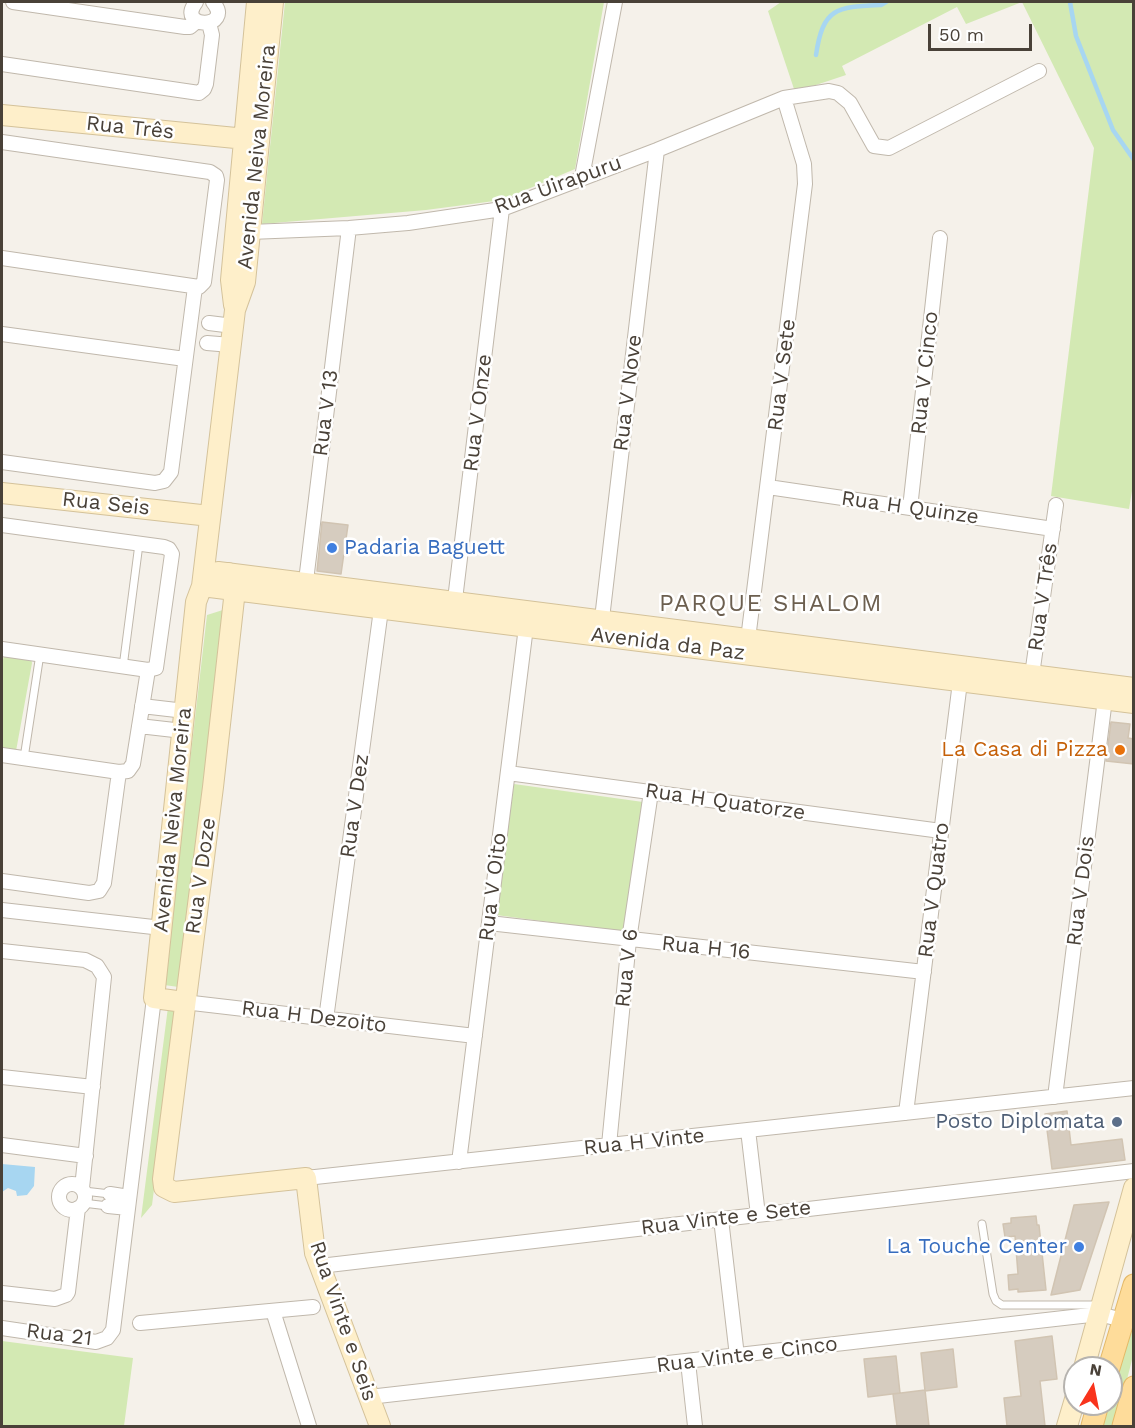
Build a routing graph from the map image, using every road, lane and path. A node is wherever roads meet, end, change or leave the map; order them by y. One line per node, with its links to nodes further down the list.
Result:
1 (13, 2): 7 (street)
2 (196, 2): 7 (street)
3 (213, 2): 7 (street)
4 (257, 2): 12 (street, Avenida Neiva Moreira)
5 (273, 2): 12 (street, Avenida Neiva Moreira)
6 (615, 2): 15 (street)
7 (203, 22): 8 (street)
8 (2, 64)
9 (1039, 71): 10 (street, Rua Uirapuru)
10 (784, 98): 14 (street, Rua Uirapuru); 30 (street, Rua V Sete)
11 (2, 115): 12 (street, Rua Três)
12 (251, 140): 18 (street, Avenida Neiva Moreira); 24 (street, Avenida Neiva Moreira)
13 (2, 142): 21 (street)
14 (657, 150): 15 (street, Rua Uirapuru); 44 (street, Rua V Nove)
15 (582, 177): 16 (street, Rua Uirapuru)
16 (502, 208): 17 (street, Rua Uirapuru); 42 (street, Rua V Onze)
17 (349, 228): 18 (street, Rua Uirapuru); 40 (street, Rua V 13)
18 (250, 232): 24 (street, Avenida Neiva Moreira)
19 (940, 238): 33 (street, Rua V Cinco)
20 (2, 258): 21 (street)
21 (195, 287): 22 (street)
22 (191, 320): 23 (lane); 26 (street)
23 (209, 323): 24 (street)
24 (233, 327): 27 (street); 34 (street, Avenida Neiva Moreira)
25 (2, 334): 28 (street)
26 (188, 341): 27 (lane); 28 (street)
27 (207, 343)
28 (185, 359): 29 (street)
29 (2, 462)
30 (768, 487): 33 (street, Rua H Quinze); 45 (street, Rua V Sete)
31 (2, 493): 34 (street, Rua Seis)
32 (1056, 505): 36 (street, Rua V Três)
33 (910, 508): 36 (street, Rua H Quinze)
34 (210, 516): 38 (street, Avenida Neiva Moreira)
35 (2, 525): 37 (street)
36 (1053, 529): 51 (street, Rua V Três)
37 (139, 544): 48 (lane); 49 (street)
38 (203, 578): 39 (street, Avenida da Paz); 56 (street, Avenida Neiva Moreira)
39 (232, 582): 40 (street, Avenida da Paz); 73 (street, Rua V Doze)
40 (304, 591): 41 (street, Avenida da Paz)
41 (382, 601): 42 (street, Avenida da Paz); 74 (street, Rua V Dez)
42 (454, 610): 43 (street, Avenida da Paz)
43 (527, 619): 44 (street, Avenida da Paz); 62 (street, Rua V Oito)
44 (601, 628): 45 (street, Avenida da Paz)
45 (747, 647): 50 (street, Avenida da Paz)
46 (2, 649): 47 (street)
47 (40, 654): 48 (street); 60 (lane)
48 (123, 666): 49 (street)
49 (148, 670): 55 (street)
50 (961, 674): 51 (street, Avenida da Paz); 64 (street, Rua V Quatro)
51 (1031, 683): 53 (street, Avenida da Paz)
52 (1134, 688): 53 (street, Avenida da Paz)
53 (1106, 692): 54 (street, Avenida da Paz); 79 (street, Rua V Dois)
54 (1134, 703)
55 (142, 706): 56 (street); 57 (street)
56 (185, 711): 58 (street, Avenida Neiva Moreira)
57 (139, 726): 58 (street); 61 (street)
58 (183, 731): 68 (street, Avenida Neiva Moreira)
59 (2, 755): 60 (street)
60 (24, 758): 61 (street)
61 (119, 772): 65 (street)
62 (508, 773): 63 (street, Rua H Quatorze); 67 (street, Rua V Oito)
63 (651, 792): 64 (street, Rua H Quatorze); 69 (street, Rua V 6)
64 (942, 831): 71 (street, Rua V Quatro)
65 (2, 881)
66 (2, 910): 68 (street)
67 (489, 923): 69 (street, Rua H 16); 75 (street, Rua V Oito)
68 (162, 928): 72 (street, Avenida Neiva Moreira)
69 (629, 939): 71 (street, Rua H 16); 83 (street, Rua V 6)
70 (2, 951): 77 (street)
71 (924, 972): 80 (street, Rua V Quatro)
72 (154, 998): 73 (street, Rua H Dezoito); 92 (street, Avenida Neiva Moreira)
73 (184, 1002): 74 (street, Rua H Dezoito); 88 (street, Rua V Doze)
74 (326, 1019): 75 (street, Rua H Dezoito)
75 (475, 1036): 85 (street, Rua V Oito)
76 (2, 1077): 77 (street)
77 (93, 1088): 84 (street)
78 (1134, 1088): 79 (street, Rua H Vinte)
79 (1055, 1097): 80 (street, Rua H Vinte)
80 (906, 1113): 81 (street, Rua H Vinte)
81 (748, 1130): 83 (street, Rua H Vinte); 93 (street)
82 (2, 1145): 84 (street)
83 (609, 1145): 85 (street, Rua H Vinte)
84 (86, 1156): 90 (street)
85 (459, 1162): 87 (street, Rua H Vinte)
86 (1134, 1172): 93 (street, Rua Vinte e Sete)
87 (306, 1178): 88 (street, Rua H Vinte); 96 (street, Rua Vinte e Seis)
88 (163, 1179)
89 (1134, 1188): 100 (street)
90 (82, 1198): 91 (lane); 91 (lane); 98 (street)
91 (109, 1200): 92 (street)
92 (128, 1202): 105 (street, Avenida Neiva Moreira)
93 (758, 1215): 94 (street, Rua Vinte e Sete)
94 (721, 1219): 96 (street, Rua Vinte e Sete); 106 (street)
95 (982, 1224): 100 (lane)
96 (320, 1266): 111 (street, Rua Vinte e Seis)
97 (1134, 1285): 102 (main road)
98 (2, 1293)
99 (313, 1307): 101 (street)
100 (1100, 1309): 102 (street, Rua Vinte e Cinco); 106 (street, Rua Vinte e Cinco); 107 (street)
101 (273, 1311): 103 (street); 112 (street)
102 (1123, 1320): 108 (main road)
103 (140, 1323)
104 (2, 1328): 105 (street, Rua 21)
105 (112, 1330)
106 (737, 1356): 109 (street, Rua Vinte e Cinco)
107 (1087, 1356)
108 (1112, 1356)
109 (688, 1362): 111 (street, Rua Vinte e Cinco); 114 (street)
110 (1133, 1393): 115 (main road)
111 (369, 1397): 113 (street, Rua Vinte e Seis)
112 (309, 1426)
113 (380, 1426)
114 (695, 1426)
115 (1123, 1426)

